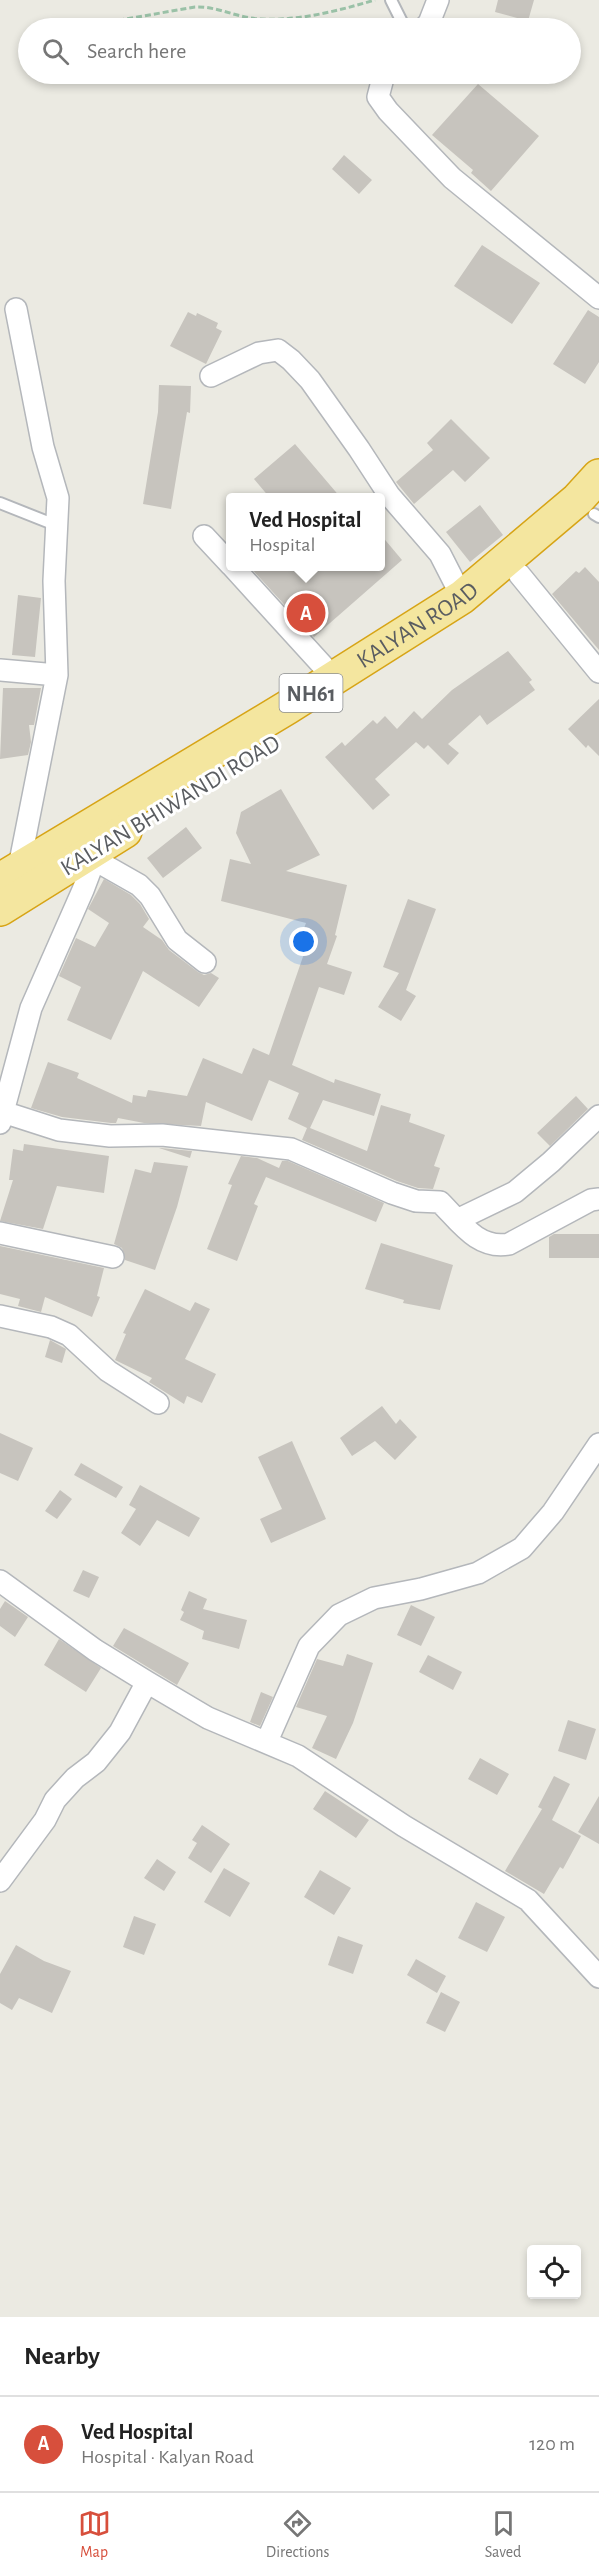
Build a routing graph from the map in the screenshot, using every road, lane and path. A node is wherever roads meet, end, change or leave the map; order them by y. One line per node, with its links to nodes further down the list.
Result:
1 (375, 0): 6 (path)
2 (391, 0): 7 (lane)
3 (438, 0): 8 (street)
4 (132, 18): 5 (path)
5 (256, 18)
6 (280, 18)
7 (400, 18)
8 (431, 18)
9 (381, 84): 10 (street)
10 (599, 298)
11 (16, 309): 16 (street)
12 (210, 375): 21 (street)
13 (599, 476): 21 (highway, KALYAN ROAD / NH61)
14 (0, 503): 16 (lane)
15 (597, 513): 20 (highway, KALYAN BHIWANDI ROAD / NH61)
16 (58, 526): 24 (street)
17 (204, 536): 18 (street)
18 (226, 560)
19 (237, 571): 25 (street)
20 (519, 574): 23 (street); 26 (highway, KALYAN BHIWANDI ROAD / NH61)
21 (462, 597): 25 (highway, KALYAN ROAD / NH61)
22 (0, 670): 24 (street)
23 (599, 672)
24 (57, 675): 27 (street)
25 (334, 678): 26 (highway, KALYAN ROAD / NH61)
26 (99, 841): 27 (highway, KALYAN ROAD / NH61); 28 (highway, KALYAN BHIWANDI ROAD / NH61); 29 (street); 31 (street)
27 (10, 873)
28 (0, 909)
29 (206, 962)
30 (599, 1116): 33 (street)
31 (2, 1117): 33 (street)
32 (599, 1199): 33 (street)
33 (457, 1220)
34 (0, 1233): 35 (street)
35 (113, 1257)
36 (0, 1316): 37 (street)
37 (158, 1403)
38 (599, 1444): 41 (street)
39 (0, 1581): 40 (street)
40 (147, 1682): 41 (street); 42 (street)
41 (267, 1741): 43 (street)
42 (0, 1881)
43 (599, 1977)

